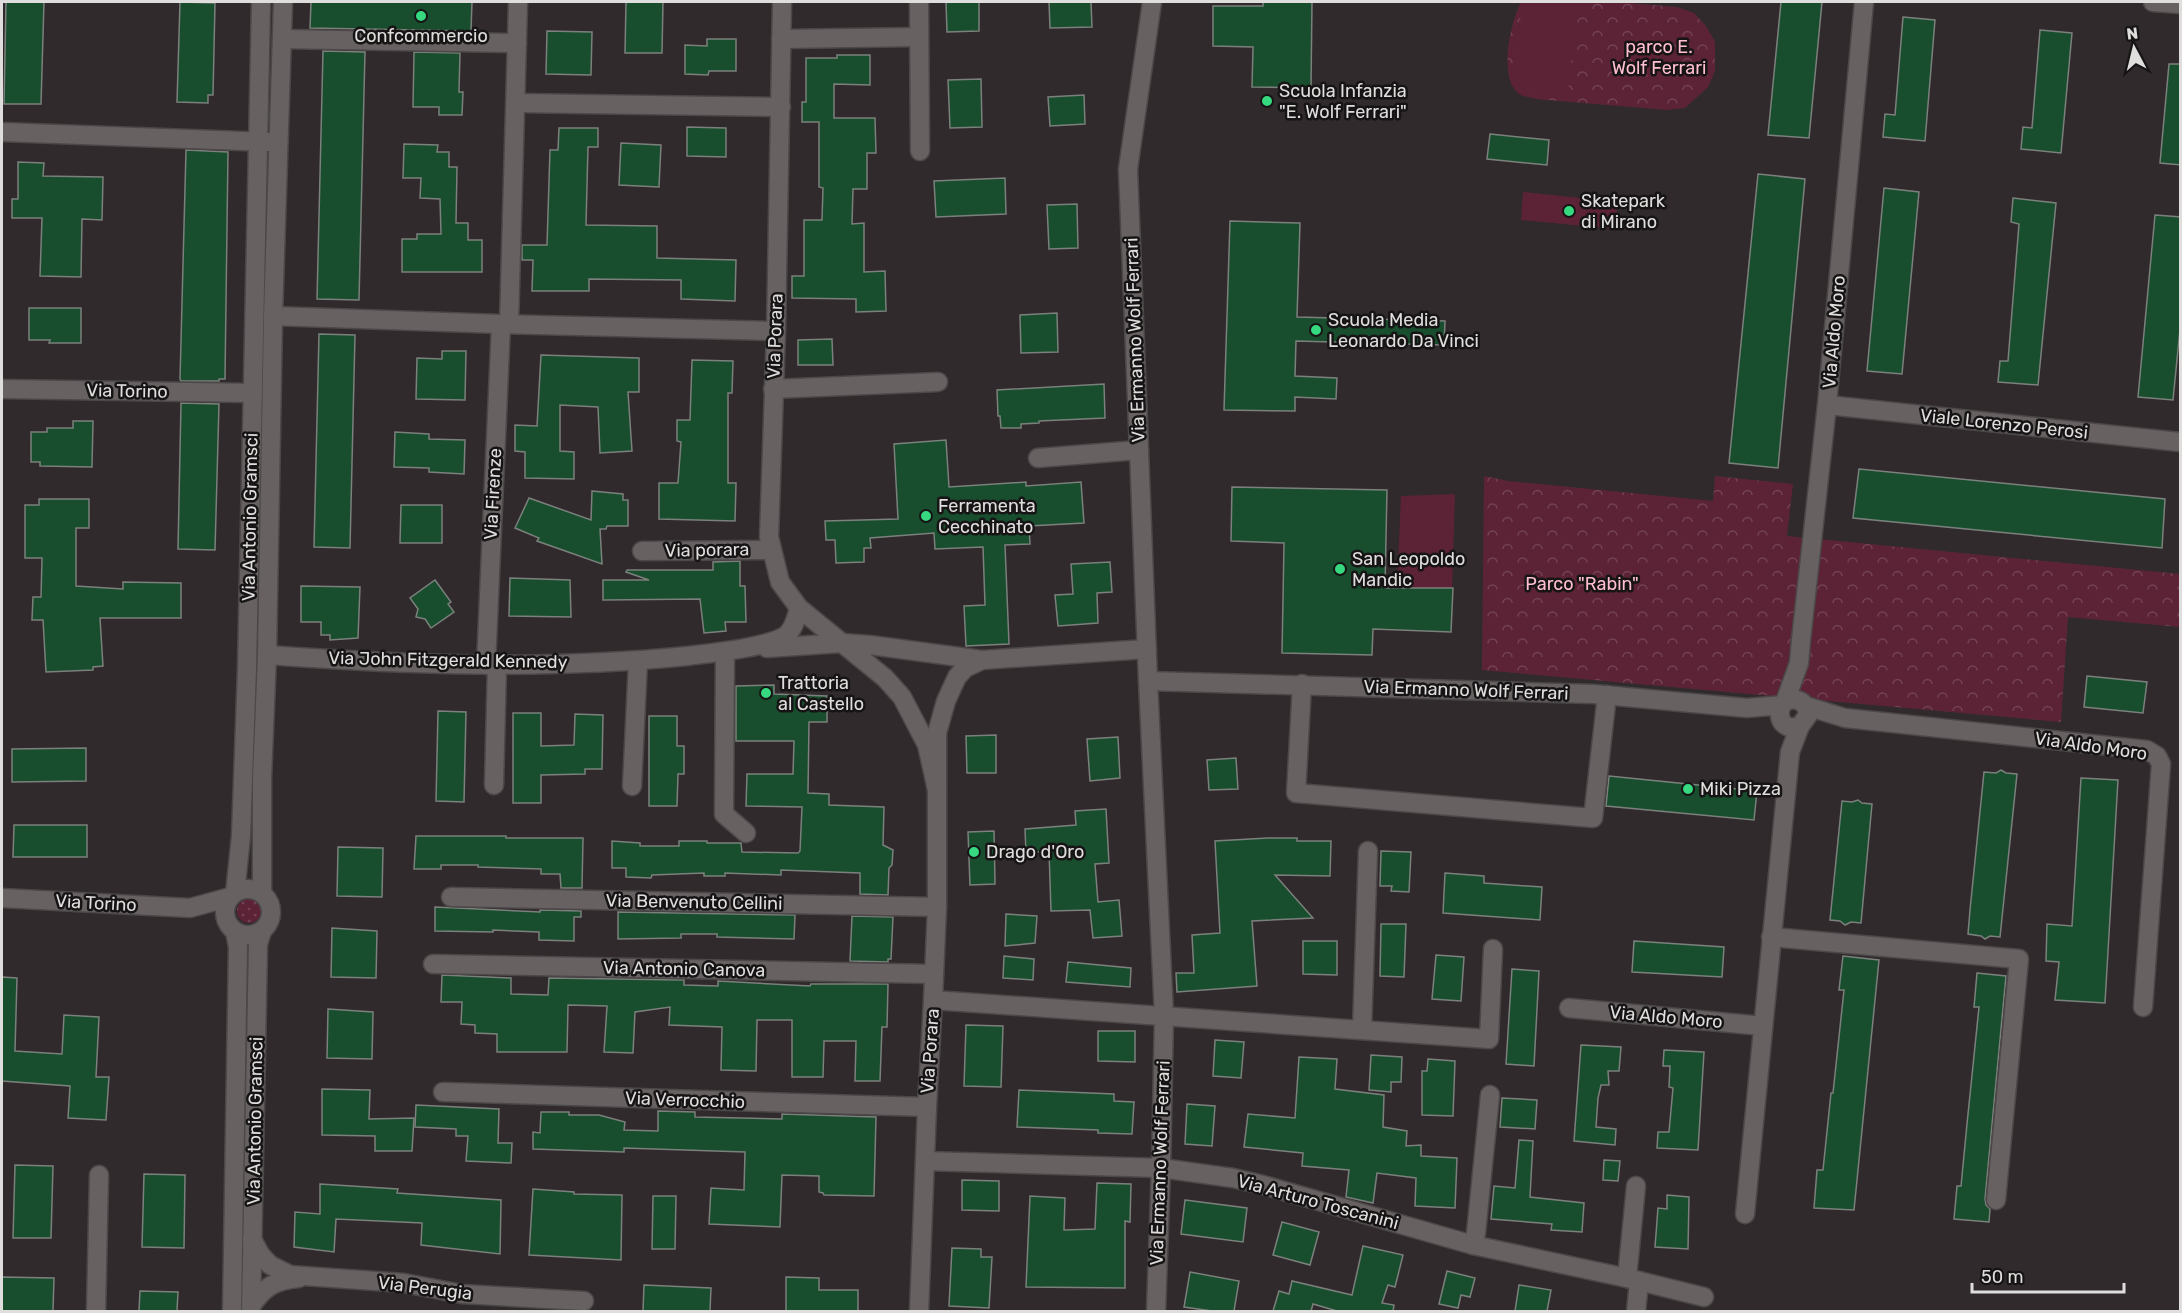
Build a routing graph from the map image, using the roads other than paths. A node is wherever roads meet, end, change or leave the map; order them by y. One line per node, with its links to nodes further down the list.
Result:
1 (261, 2): 17 (street, Via Antonio Gramsci)
2 (283, 2): 11 (street, Via Antonio Gramsci)
3 (518, 2): 13 (street, Via Firenze)
4 (782, 2): 12 (street, Via Porara)
5 (919, 2): 10 (street)
6 (1152, 2): 29 (street, Via Ermanno Wolf Ferrari)
7 (1864, 2): 27 (street, Via Aldo Moro)
8 (2153, 2): 9 (street)
9 (2181, 4)
10 (919, 37): 12 (street); 19 (street)
11 (282, 39): 13 (street); 18 (street, Via Antonio Gramsci)
12 (781, 39): 15 (street, Via Porara)
13 (517, 43): 14 (street, Via Firenze)
14 (516, 103): 15 (street); 21 (street, Via Firenze)
15 (781, 107): 22 (street, Via Porara)
16 (2, 132): 17 (street)
17 (259, 141): 18 (street); 26 (street, Via Antonio Gramsci)
18 (279, 143): 20 (street, Via Antonio Gramsci)
19 (920, 151)
20 (273, 316): 21 (street); 37 (street, Via Antonio Gramsci)
21 (505, 324): 22 (street); 40 (street, Via Firenze)
22 (776, 331): 25 (street, Via Porara)
23 (938, 382): 25 (street)
24 (2, 389): 26 (street, Via Torino)
25 (773, 389): 31 (street, Via Porara)
26 (253, 393): 51 (street, Via Antonio Gramsci)
27 (1827, 405): 28 (street, Viale Lorenzo Perosi); 44 (street, Via Aldo Moro)
28 (2181, 442)
29 (1139, 450): 30 (street); 35 (street, Via Ermanno Wolf Ferrari)
30 (1038, 458)
31 (772, 550): 32 (street, Via porara); 33 (street, Via Porara)
32 (642, 551)
33 (799, 608): 34 (street, Via Porara); 36 (street, Via John Fitzgerald Kennedy)
34 (842, 643): 36 (street, Via John Fitzgerald Kennedy); 38 (street); 47 (street, Via Porara)
35 (1147, 649): 38 (street); 41 (street, Via Ermanno Wolf Ferrari)
36 (730, 650): 39 (street, Via John Fitzgerald Kennedy); 48 (street)
37 (267, 655): 40 (street, Via John Fitzgerald Kennedy); 50 (street, Via Antonio Gramsci)
38 (982, 660): 47 (street, Via Porara)
39 (638, 661): 40 (street, Via John Fitzgerald Kennedy); 46 (street)
40 (492, 665): 45 (street, Via Firenze)
41 (1148, 681): 42 (street, Via Ermanno Wolf Ferrari); 65 (street, Via Ermanno Wolf Ferrari)
42 (1302, 684): 43 (street, Via Ermanno Wolf Ferrari); 43 (street)
43 (1607, 695): 44 (street, Via Ermanno Wolf Ferrari)
44 (1793, 713): 58 (street, Via Aldo Moro); 63 (street, Via Aldo Moro)
45 (494, 785)
46 (633, 786)
47 (937, 790): 54 (street, Via Porara)
48 (747, 832)
49 (1368, 851): 67 (street)
50 (262, 893): 51 (street); 57 (street)
51 (233, 895): 55 (street, Via Torino); 56 (street)
52 (451, 897): 54 (street, Via Benvenuto Cellini)
53 (2, 898): 55 (street, Via Torino)
54 (937, 907): 61 (street, Via Porara)
55 (190, 908): 56 (street, Via Torino)
56 (231, 927): 57 (street); 85 (street, Via Antonio Gramsci)
57 (262, 932): 77 (street, Via Antonio Gramsci)
58 (1771, 937): 66 (street, Via Aldo Moro); 75 (street)
59 (1493, 949): 67 (street)
60 (433, 964): 61 (street, Via Antonio Canova)
61 (934, 974): 62 (street, Via Porara)
62 (933, 1000): 65 (street); 70 (street, Via Porara)
63 (2143, 1007)
64 (1569, 1008): 66 (street, Via Aldo Moro)
65 (1164, 1015): 67 (street); 72 (street, Via Ermanno Wolf Ferrari)
66 (1763, 1026): 76 (street, Via Aldo Moro)
67 (1362, 1030)
68 (443, 1092): 70 (street, Via Verrocchio)
69 (1490, 1095): 78 (street)
70 (927, 1107): 71 (street, Via Porara)
71 (925, 1161): 72 (street, Via Arturo Toscanini); 86 (street, Via Porara)
72 (1161, 1168): 78 (street, Via Arturo Toscanini); 87 (street, Via Ermanno Wolf Ferrari)
73 (99, 1175): 84 (street)
74 (1636, 1186): 80 (street)
75 (1996, 1200)
76 (1745, 1214)
77 (252, 1239): 79 (street, Via Perugia); 83 (street, Via Antonio Gramsci)
78 (1473, 1245): 80 (street, Via Arturo Toscanini)
79 (303, 1277): 82 (street, Via Perugia); 83 (street, Via Perugia)
80 (1633, 1279): 81 (street, Via Arturo Toscanini); 88 (street)
81 (1704, 1297)
82 (584, 1301)
83 (251, 1309)
84 (96, 1311)
85 (232, 1311)
86 (920, 1311)
87 (1156, 1311)
88 (1636, 1311)

